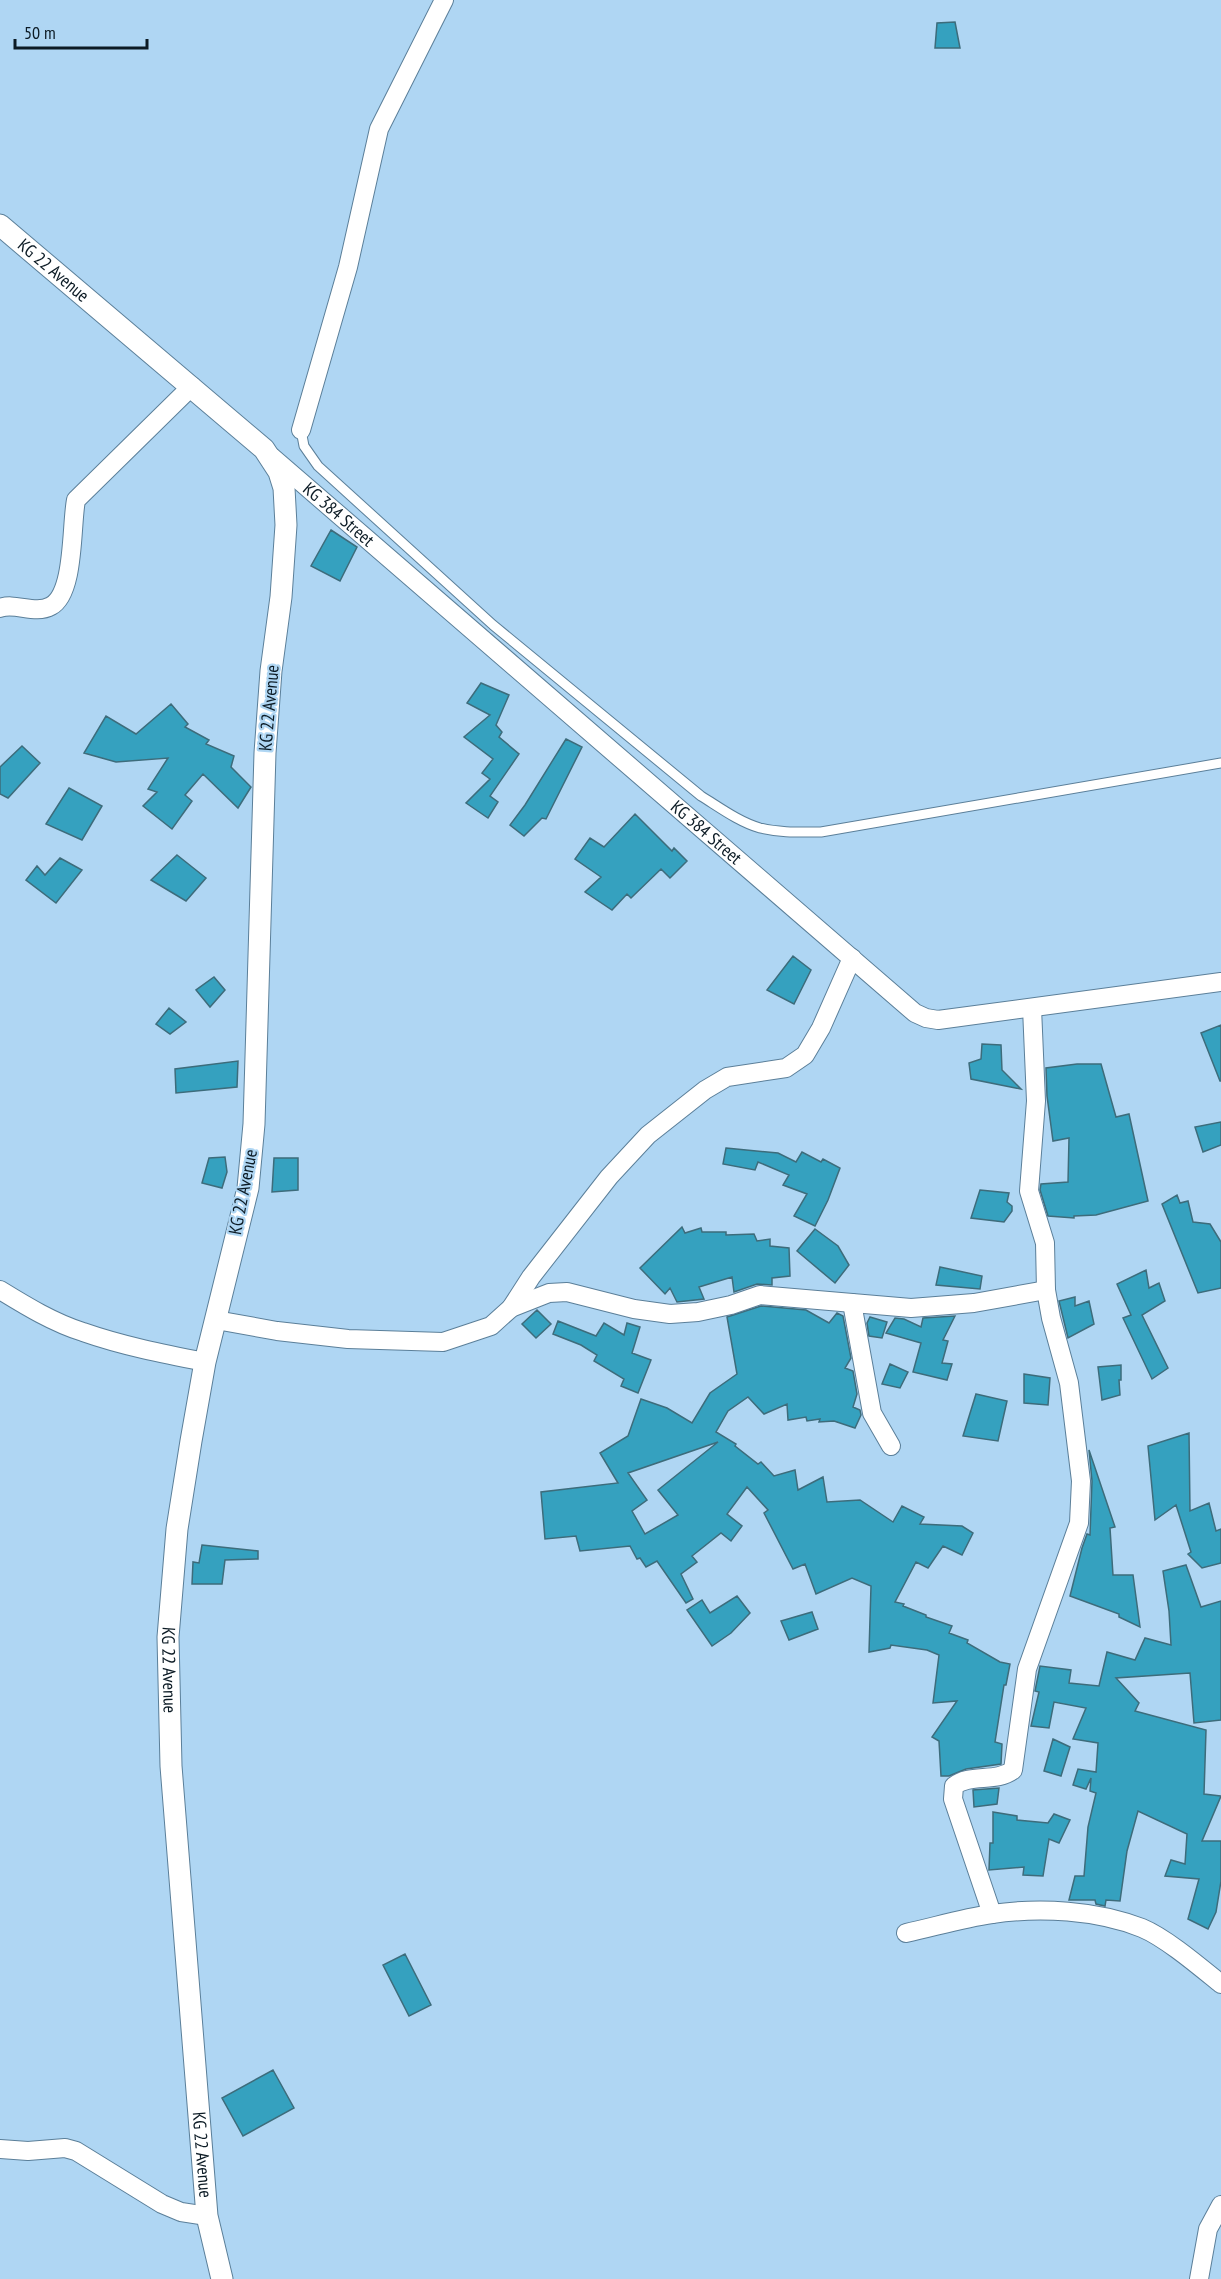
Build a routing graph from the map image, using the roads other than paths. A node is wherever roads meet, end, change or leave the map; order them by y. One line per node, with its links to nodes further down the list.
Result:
1 (444, 0): 4 (street)
2 (0, 225): 3 (street, KG 22 Avenue)
3 (192, 386): 5 (street, KG 22 Avenue); 6 (street)
4 (301, 430): 7 (lane)
5 (264, 450): 8 (street, KG 384 Street); 15 (street, KG 22 Avenue)
6 (0, 608)
7 (1221, 763)
8 (852, 958): 10 (street, KG 384 Street); 14 (street)
9 (1221, 982): 10 (street, KG 384 Street)
10 (1032, 1008): 12 (street)
11 (0, 1290): 16 (street)
12 (1046, 1290): 13 (street); 18 (street)
13 (852, 1304): 14 (street); 17 (street)
14 (511, 1308): 15 (street)
15 (216, 1320): 16 (street, KG 22 Avenue)
16 (205, 1362): 23 (street, KG 22 Avenue)
17 (891, 1446)
18 (992, 1914): 19 (street); 20 (street)
19 (906, 1933)
20 (1221, 1984)
21 (0, 2149): 23 (street)
22 (1221, 2205): 25 (street)
23 (207, 2216): 24 (street, KG 22 Avenue)
24 (222, 2279)
25 (1199, 2279)

